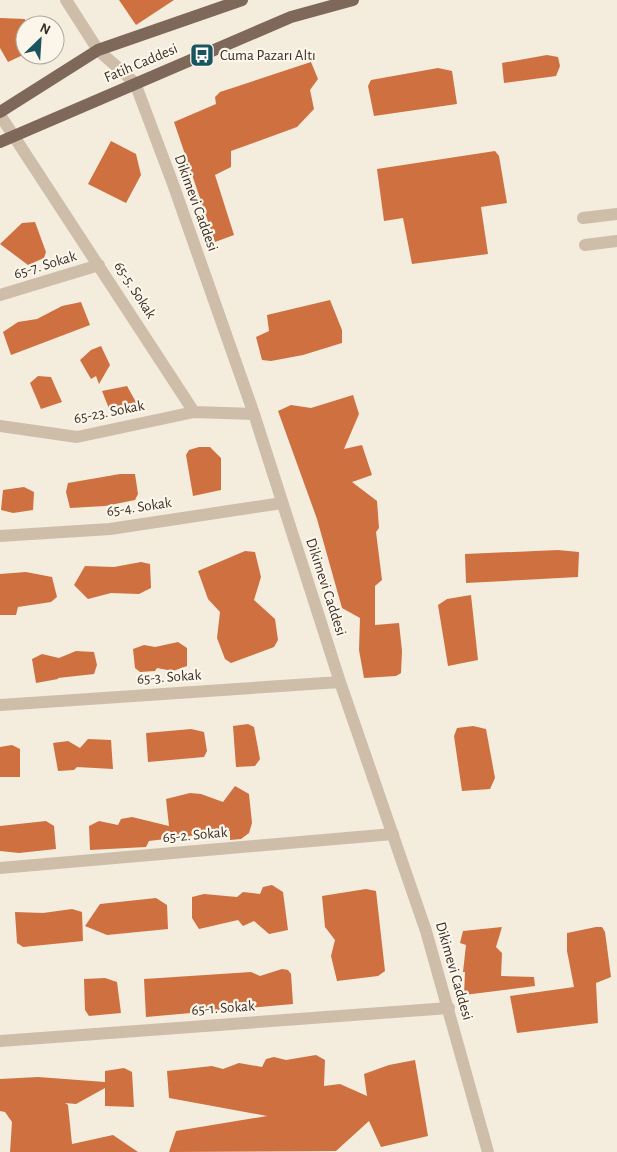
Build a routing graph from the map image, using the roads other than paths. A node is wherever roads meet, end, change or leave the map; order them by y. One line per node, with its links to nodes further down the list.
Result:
1 (66, 0): 4 (street, Dikimevi Caddesi)
2 (242, 0): 4 (main road, Fatih Caddesi)
3 (353, 0): 5 (main road, Fatih Caddesi)
4 (98, 50): 5 (street, Dikimevi Caddesi); 6 (main road, Fatih Caddesi)
5 (135, 83): 7 (main road, Fatih Caddesi); 16 (street, Dikimevi Caddesi)
6 (0, 114): 7 (street, 65-5. Sokak)
7 (13, 137): 8 (main road, Fatih Caddesi); 13 (street, 65-5. Sokak)
8 (0, 142)
9 (617, 214): 10 (street)
10 (583, 218)
11 (617, 241): 12 (street)
12 (585, 245)
13 (99, 265): 14 (street, 65-7. Sokak); 15 (street, 65-5. Sokak)
14 (0, 295)
15 (194, 412): 16 (street); 17 (street, 65-23. Sokak)
16 (254, 414): 18 (street, Dikimevi Caddesi)
17 (0, 426)
18 (282, 503): 19 (street, 65-4. Sokak); 20 (street, Dikimevi Caddesi)
19 (0, 536)
20 (340, 682): 21 (street, 65-3. Sokak); 22 (street, Dikimevi Caddesi)
21 (0, 705)
22 (393, 834): 23 (street, 65-2. Sokak); 24 (street, Dikimevi Caddesi)
23 (0, 868)
24 (449, 1008): 25 (street, 65-1. Sokak); 26 (street, Dikimevi Caddesi)
25 (0, 1041)
26 (488, 1152)

